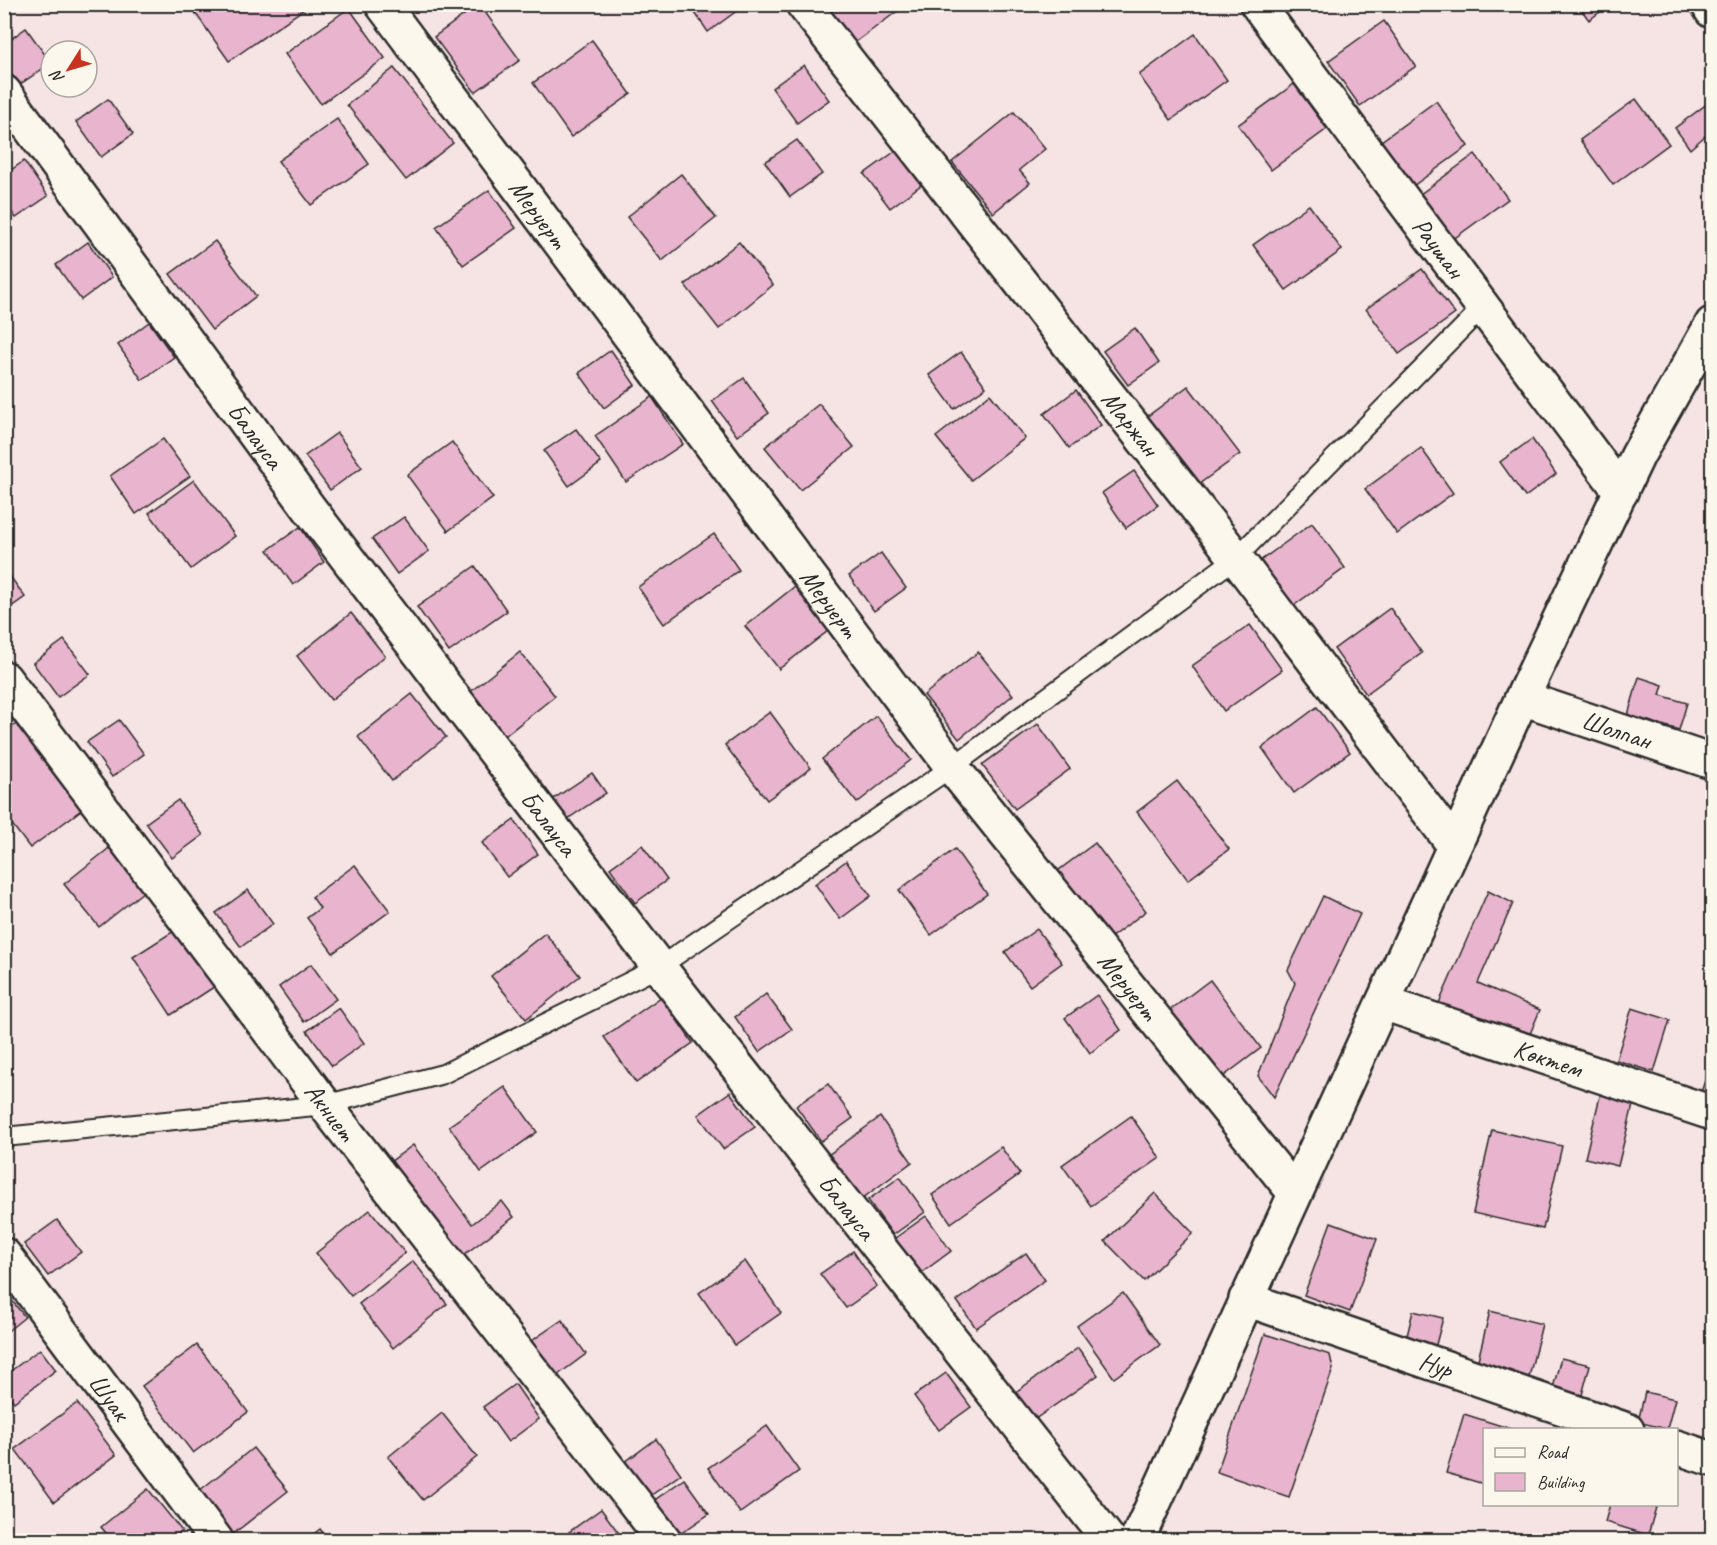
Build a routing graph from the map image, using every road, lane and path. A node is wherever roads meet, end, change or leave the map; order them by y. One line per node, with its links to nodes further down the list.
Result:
1 (382, 4): 14 (street, Меруерт)
2 (802, 4): 10 (street, Маржан)
3 (1257, 4): 7 (street, Раушан)
4 (1708, 4): 5 (street)
5 (1713, 11)
6 (4, 92): 16 (street, Балауса)
7 (1484, 308): 9 (street, Раушан); 10 (lane)
8 (1711, 328): 9 (street)
9 (1621, 492): 12 (street)
10 (1236, 558): 14 (lane); 15 (street, Маржан)
11 (4, 678): 18 (street, Акниет)
12 (1522, 698): 13 (street, Шолпан); 15 (street)
13 (1713, 762)
14 (952, 767): 16 (lane); 21 (street, Меруерт)
15 (1454, 845): 17 (street)
16 (659, 967): 18 (lane); 29 (street, Балауса)
17 (1383, 1003): 19 (street, Көктем); 21 (street)
18 (325, 1105): 20 (lane); 28 (street, Акниет)
19 (1713, 1113)
20 (4, 1137)
21 (1294, 1192): 23 (street)
22 (4, 1255): 27 (street, Шуак)
23 (1246, 1299): 24 (street, Нур); 30 (street)
24 (1621, 1428)
25 (1678, 1447): 26 (street)
26 (1713, 1459)
27 (216, 1540)
28 (664, 1540)
29 (1109, 1540)
30 (1137, 1540)

